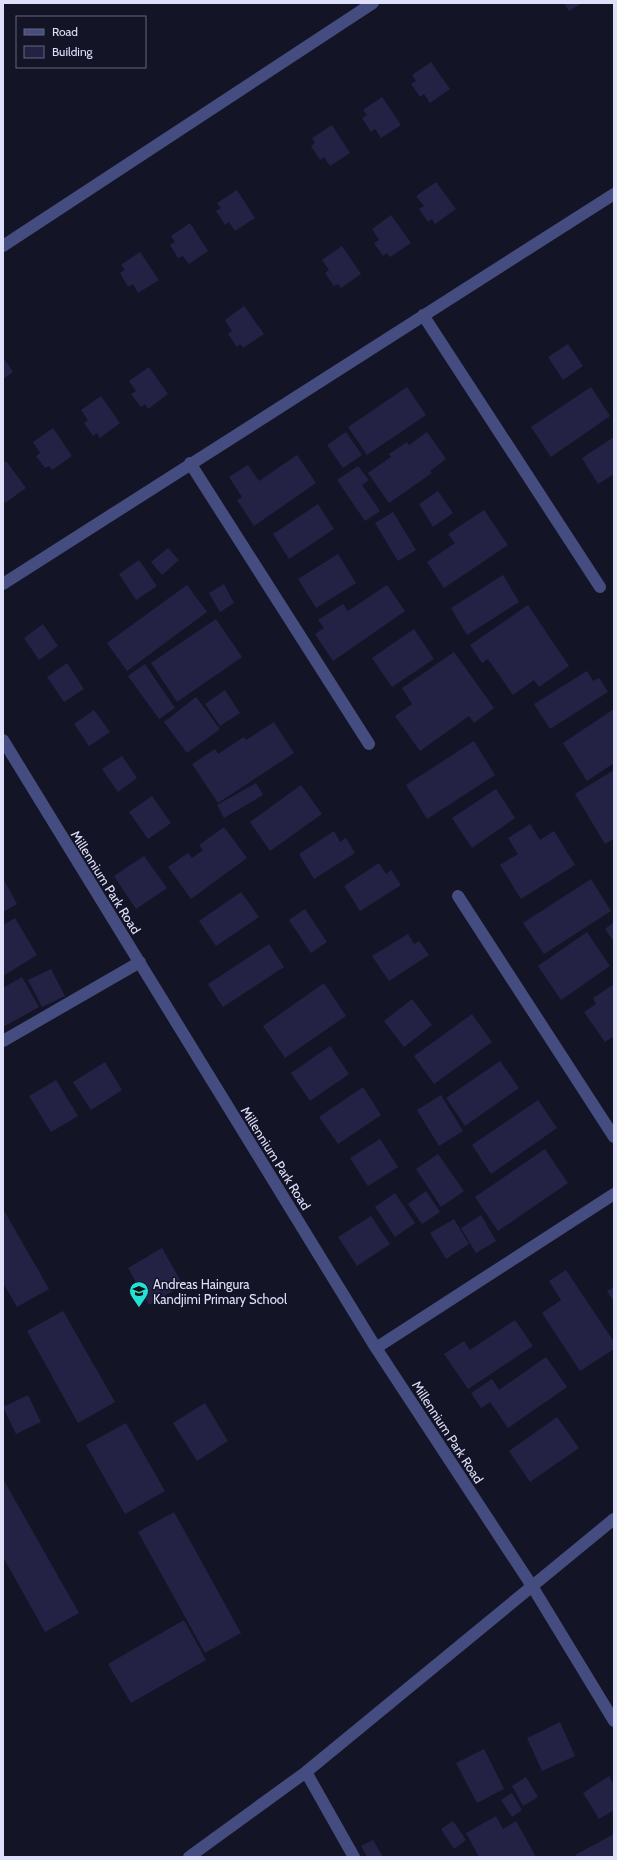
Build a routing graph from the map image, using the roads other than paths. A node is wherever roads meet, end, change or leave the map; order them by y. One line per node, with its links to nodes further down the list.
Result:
1 (373, 3): 3 (street)
2 (614, 194): 4 (street)
3 (3, 246)
4 (423, 315): 5 (street); 7 (street)
5 (190, 463): 6 (street); 9 (street)
6 (3, 584)
7 (600, 587)
8 (3, 740): 11 (street, Millennium Park Road)
9 (370, 744)
10 (458, 896): 13 (street)
11 (140, 962): 12 (street); 15 (street, Millennium Park Road)
12 (3, 1041)
13 (614, 1137)
14 (614, 1194): 15 (street)
15 (376, 1348): 17 (street, Millennium Park Road)
16 (614, 1518): 17 (street)
17 (532, 1586): 18 (street, Millennium Park Road); 19 (street)
18 (614, 1721)
19 (306, 1772): 20 (street); 21 (street)
20 (189, 1857)
21 (354, 1857)

